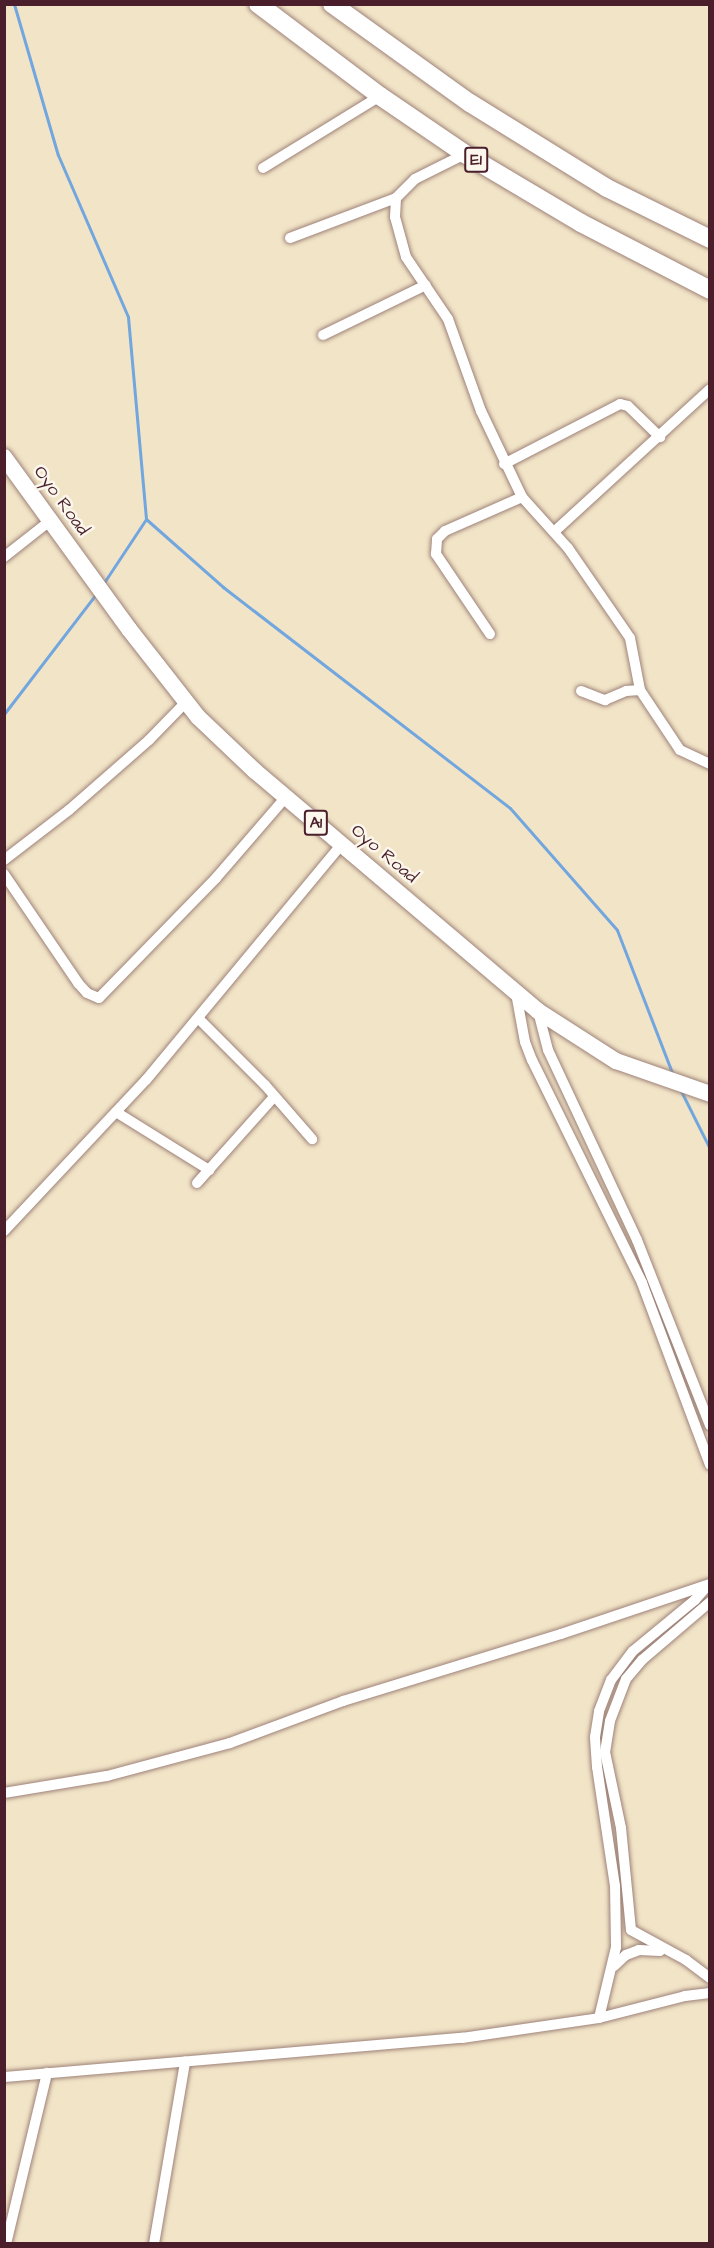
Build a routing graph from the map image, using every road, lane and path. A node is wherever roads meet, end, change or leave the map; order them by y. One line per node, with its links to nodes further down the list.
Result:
1 (258, 4): 3 (highway, E1)
2 (332, 4): 8 (highway)
3 (380, 96): 4 (highway, E1); 5 (street)
4 (465, 154): 6 (street); 10 (highway, E1)
5 (263, 168)
6 (396, 198): 7 (street); 9 (street)
7 (290, 238)
8 (710, 239)
9 (426, 285): 11 (street); 15 (street)
10 (710, 290)
11 (323, 334)
12 (710, 389): 13 (street)
13 (660, 437): 15 (street); 18 (street)
14 (4, 457): 17 (highway, Oyo Road / A1)
15 (504, 464): 16 (street)
16 (522, 497): 18 (street); 20 (street)
17 (51, 520): 19 (street); 23 (highway, Oyo Road / A1)
18 (555, 531): 21 (street)
19 (4, 557)
20 (490, 634)
21 (640, 690): 22 (street); 24 (street)
22 (581, 691)
23 (186, 702): 25 (highway, Oyo Road / A1); 27 (street)
24 (710, 764)
25 (286, 797): 26 (highway, Oyo Road / A1); 28 (street)
26 (342, 844): 29 (highway, Oyo Road / A1); 31 (street)
27 (4, 860)
28 (4, 874)
29 (516, 993): 30 (highway, Oyo Road / A1); 40 (street)
30 (538, 1011): 32 (highway, Oyo Road / A1); 39 (street)
31 (198, 1018): 33 (street); 34 (street)
32 (710, 1094)
33 (273, 1098): 35 (street); 36 (street)
34 (116, 1112): 36 (street); 38 (street)
35 (312, 1139)
36 (208, 1170): 37 (street)
37 (197, 1183)
38 (4, 1231)
39 (710, 1425)
40 (710, 1465)
41 (709, 1583): 43 (street); 45 (street)
42 (710, 1602): 44 (street)
43 (4, 1793)
44 (669, 1953): 45 (street); 46 (street)
45 (614, 1966): 49 (street)
46 (707, 1976): 48 (street)
47 (710, 1993): 48 (street)
48 (698, 1994): 49 (street)
49 (599, 2018): 50 (street)
50 (185, 2062): 51 (street); 54 (street)
51 (47, 2073): 52 (street); 53 (street)
52 (4, 2078)
53 (6, 2244)
54 (154, 2244)

